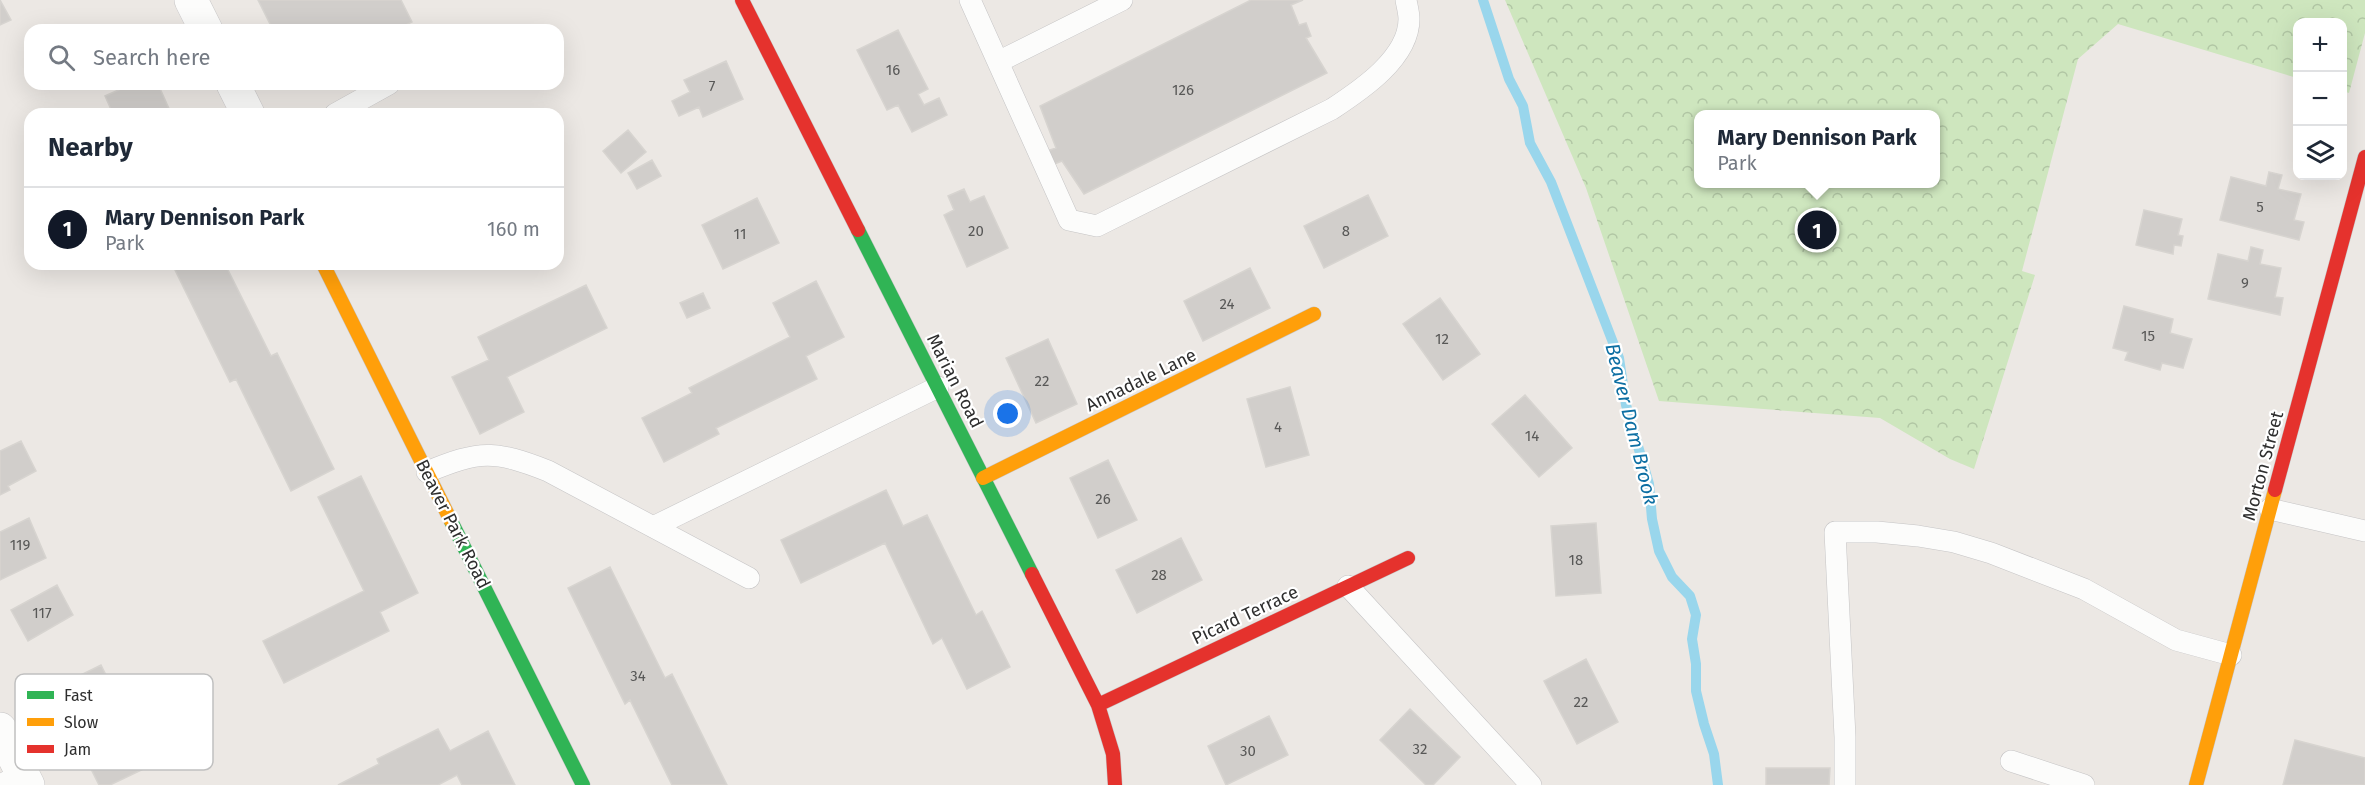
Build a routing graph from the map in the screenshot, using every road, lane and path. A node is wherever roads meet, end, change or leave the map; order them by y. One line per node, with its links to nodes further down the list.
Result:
1 (190, 0): 6 (street)
2 (970, 0): 7 (lane)
3 (1122, 0): 7 (lane)
4 (1406, 0): 7 (lane)
5 (744, 1): 15 (street, Marian Road)
6 (203, 24)
7 (998, 62)
8 (235, 90): 10 (street)
9 (378, 90): 11 (lane)
10 (245, 108)
11 (346, 108)
12 (2365, 156): 18 (street, Morton Street)
13 (325, 270): 16 (street, Beaver Park Road)
14 (1314, 314): 17 (street, Annadale Lane)
15 (938, 387): 17 (street, Marian Road); 19 (lane)
16 (427, 472): 19 (lane); 29 (street, Beaver Park Road)
17 (983, 478): 25 (street, Marian Road)
18 (2270, 509): 20 (lane); 24 (street, Morton Street)
19 (653, 527): 22 (lane)
20 (2365, 531)
21 (1408, 558): 23 (street, Picard Terrace)
22 (749, 578)
23 (1348, 586): 25 (street, Picard Terrace); 31 (lane)
24 (2231, 655): 32 (lane); 34 (street, Morton Street)
25 (1098, 705): 30 (street, Marian Road)
26 (0, 729): 28 (street)
27 (2011, 761): 33 (lane)
28 (17, 781)
29 (583, 785)
30 (1115, 785)
31 (1531, 785)
32 (1845, 785)
33 (2084, 785)
34 (2196, 785)

